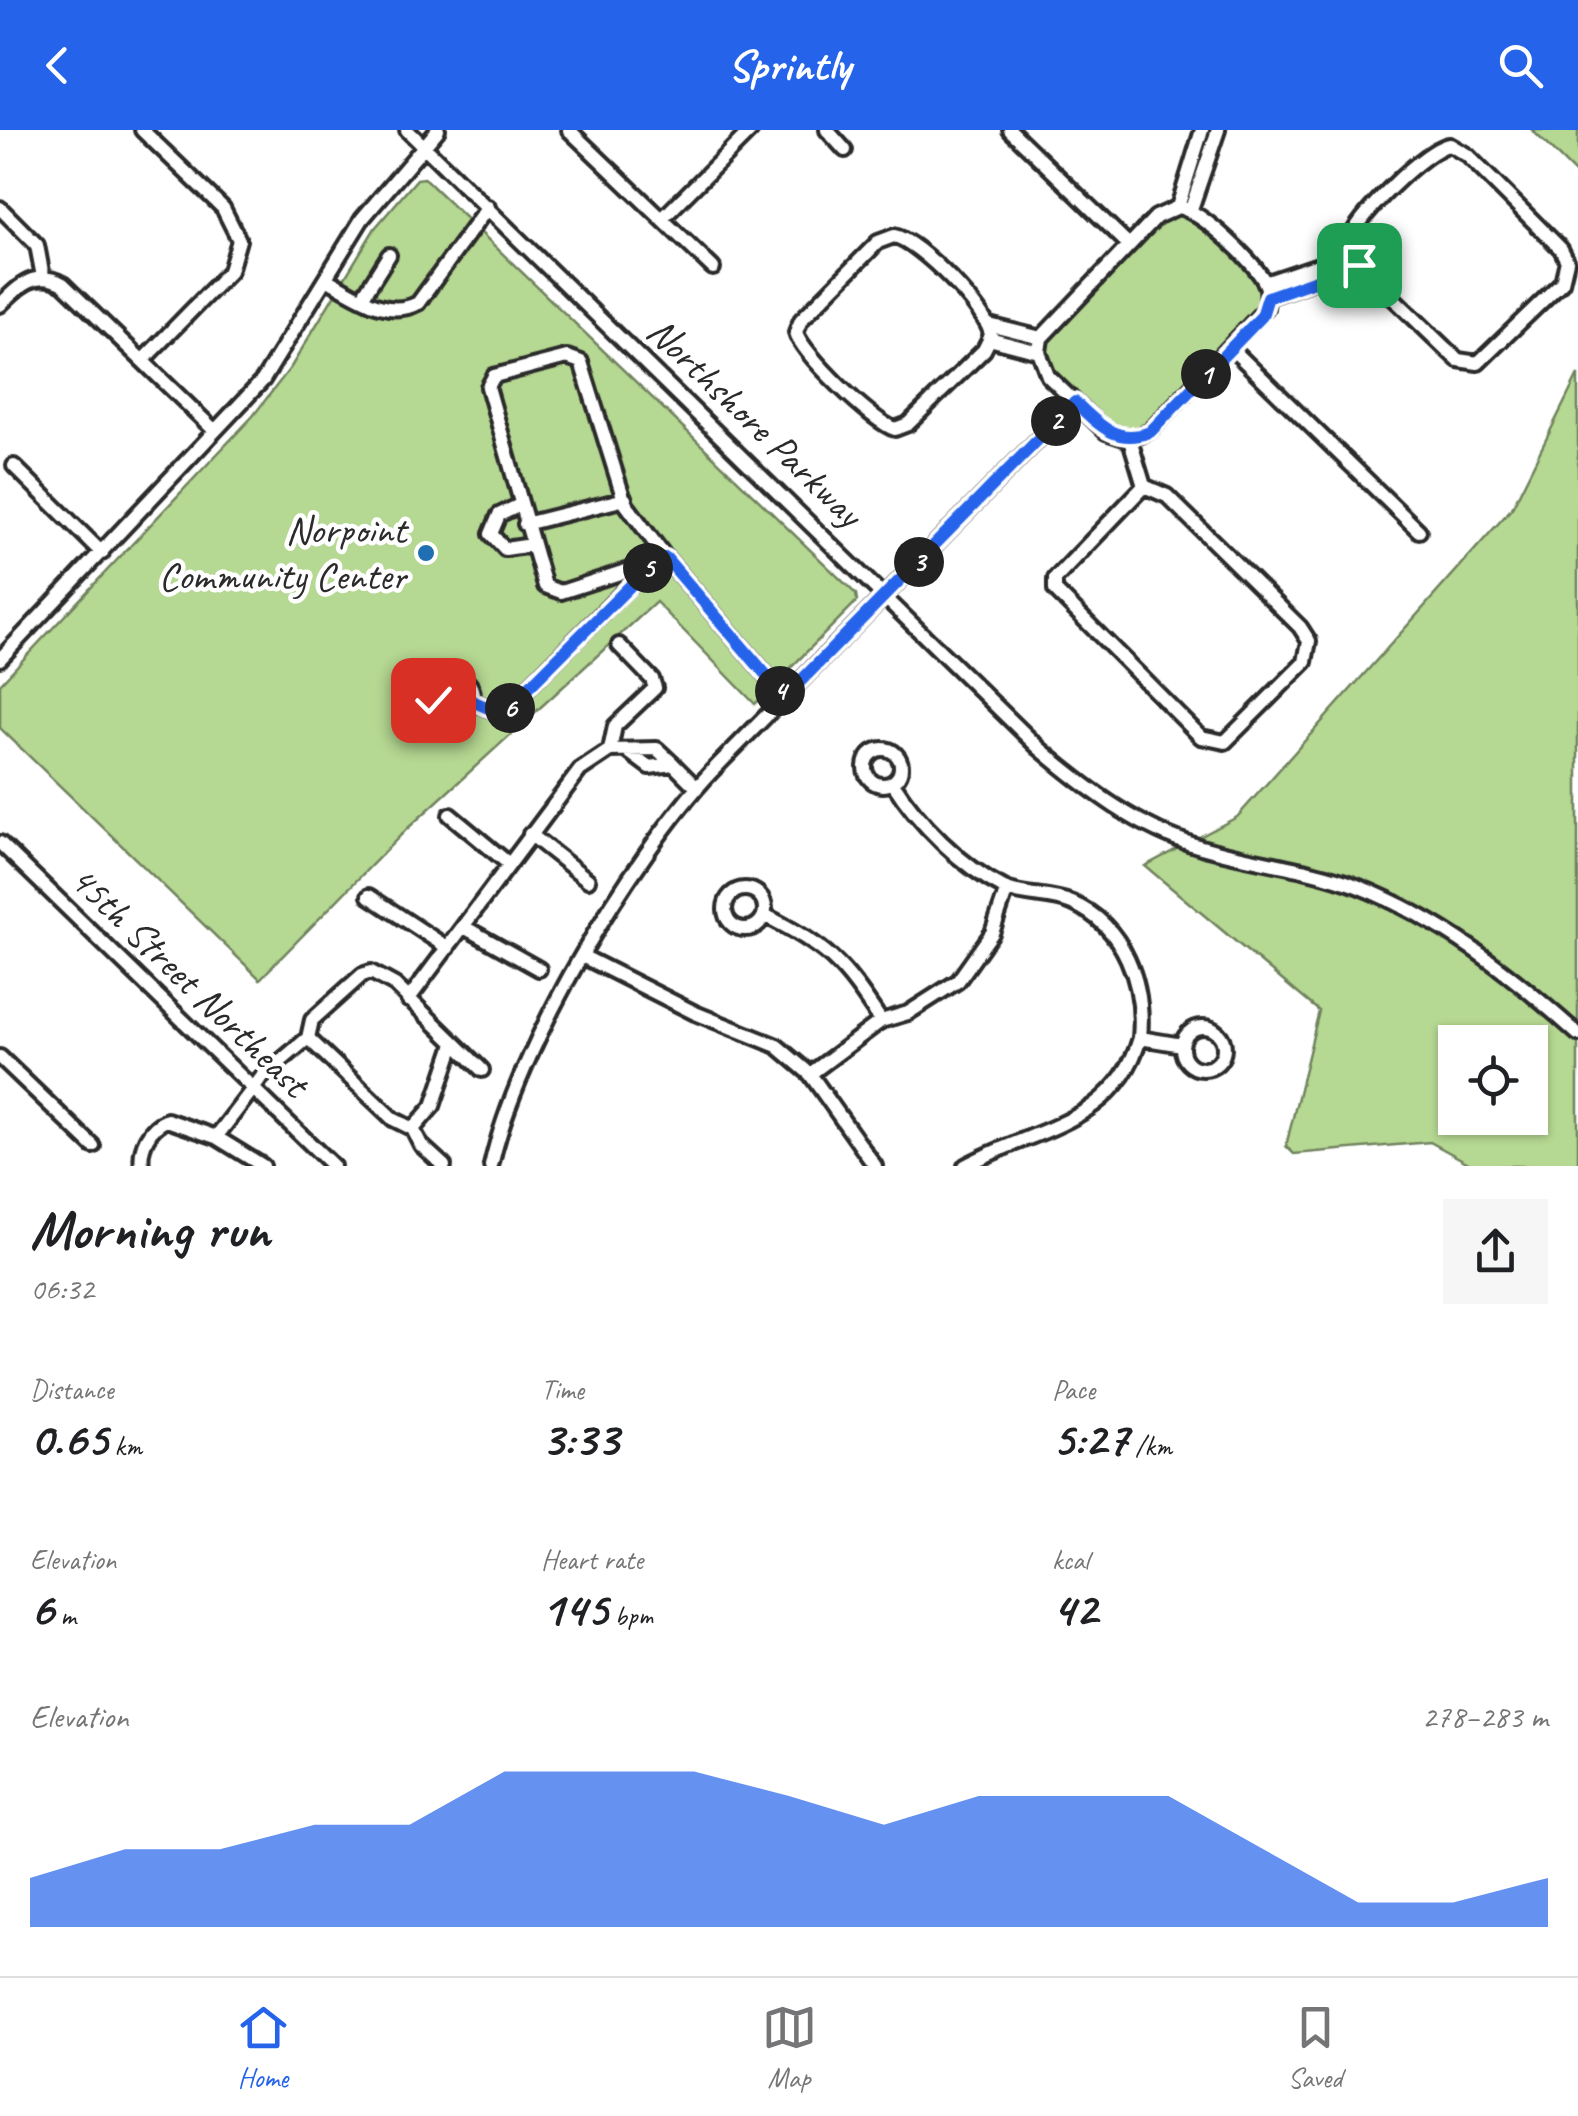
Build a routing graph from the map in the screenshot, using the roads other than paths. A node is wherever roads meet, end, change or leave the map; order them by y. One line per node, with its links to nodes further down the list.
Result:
1 (142, 130): 29 (street)
2 (408, 130): 10 (street, Northshore Parkway)
3 (438, 130): 10 (street)
4 (569, 130): 15 (street)
5 (751, 130): 15 (street)
6 (826, 130): 11 (street)
7 (1010, 130): 16 (street)
8 (1202, 130): 14 (street)
9 (1218, 130): 14 (street)
10 (424, 146): 12 (street, Northshore Parkway); 21 (street)
11 (844, 150)
12 (488, 207): 24 (street); 42 (street, Northshore Parkway)
13 (0, 208): 20 (street)
14 (1185, 208): 16 (street); 23 (street)
15 (664, 218): 19 (street)
16 (1128, 244): 27 (street)
17 (389, 255): 24 (street)
18 (1355, 259): 22 (street); 22 (street); 23 (street)
19 (713, 268)
20 (44, 277): 25 (street); 29 (street)
21 (326, 279): 24 (street); 31 (street)
22 (1571, 279)
23 (1267, 290): 28 (street)
24 (362, 298)
25 (0, 305)
26 (989, 332): 26 (street); 27 (street)
27 (1040, 345): 30 (street)
28 (1231, 348): 32 (street); 38 (street)
29 (144, 359): 31 (street)
30 (1075, 402): 32 (street); 42 (street)
31 (215, 431): 40 (street)
32 (1130, 440): 34 (street)
33 (14, 466): 40 (street)
34 (1144, 486): 34 (street)
35 (624, 499): 36 (street); 37 (street); 41 (street)
36 (520, 506): 37 (street); 39 (street)
37 (526, 524): 39 (street)
38 (1418, 531)
39 (532, 545): 41 (street)
40 (102, 553): 44 (street)
41 (660, 560): 45 (street); 46 (street)
42 (886, 596): 45 (street); 64 (street, Northshore Parkway)
43 (619, 645): 47 (street)
44 (0, 659)
45 (785, 697): 49 (street)
46 (472, 701)
47 (610, 750): 49 (street); 51 (street)
48 (892, 782): 55 (street)
49 (696, 788): 60 (street)
50 (450, 816): 53 (street)
51 (530, 834): 53 (street); 54 (street)
52 (0, 843): 72 (street, 45th Street Northeast)
53 (509, 864): 58 (street)
54 (588, 880)
55 (1007, 890): 63 (street); 66 (street)
56 (370, 896): 59 (street)
57 (764, 916): 63 (street)
58 (464, 927): 59 (street); 61 (street)
59 (448, 948): 62 (street)
60 (584, 957): 71 (street); 80 (street)
61 (539, 969)
62 (408, 1000): 65 (street); 68 (street)
63 (881, 1022): 71 (street)
64 (1578, 1034)
65 (308, 1038): 72 (street); 73 (street)
66 (1140, 1038): 67 (street); 82 (street)
67 (1182, 1044)
68 (452, 1047): 70 (street); 73 (street)
69 (0, 1057): 75 (street)
70 (482, 1070)
71 (810, 1074): 81 (street)
72 (254, 1088): 74 (street); 78 (street, 45th Street Northeast)
73 (413, 1129): 79 (street)
74 (216, 1137): 76 (street); 77 (street)
75 (93, 1146)
76 (142, 1166)
77 (263, 1166)
78 (333, 1166)
79 (444, 1166)
80 (491, 1166)
81 (875, 1166)
82 (965, 1166)

